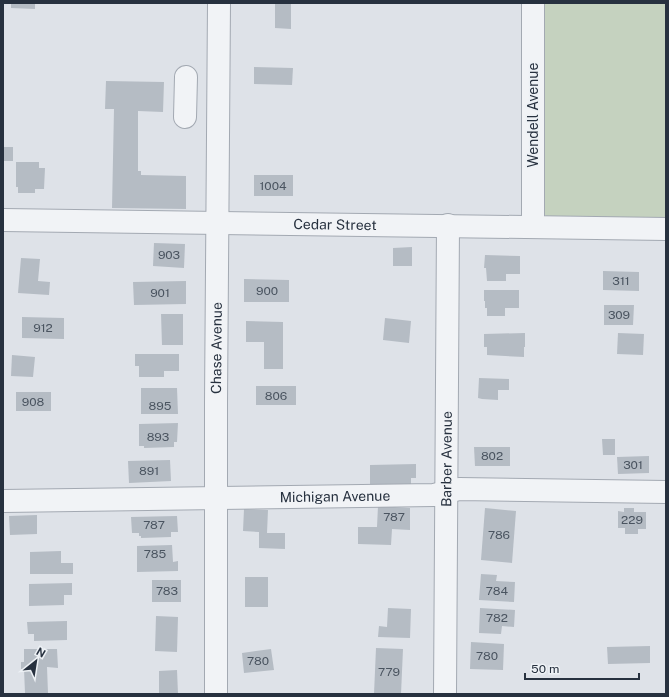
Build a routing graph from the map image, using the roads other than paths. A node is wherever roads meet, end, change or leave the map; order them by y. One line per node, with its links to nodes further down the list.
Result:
1 (219, 3): 6 (street, Chase Avenue)
2 (533, 3): 8 (street, Wendell Avenue)
3 (186, 77): 4 (street)
4 (185, 117)
5 (3, 220): 6 (street, Cedar Street)
6 (217, 223): 7 (street, Cedar Street); 12 (street, Chase Avenue)
7 (448, 225): 8 (street, Cedar Street); 10 (street, Barber Avenue)
8 (533, 227): 9 (street, Cedar Street)
9 (666, 229)
10 (447, 492): 11 (street, Michigan Avenue); 12 (street, Michigan Avenue); 15 (street, Barber Avenue)
11 (666, 492)
12 (216, 497): 13 (street, Michigan Avenue); 14 (street, Chase Avenue)
13 (3, 501)
14 (216, 694)
15 (445, 694)

